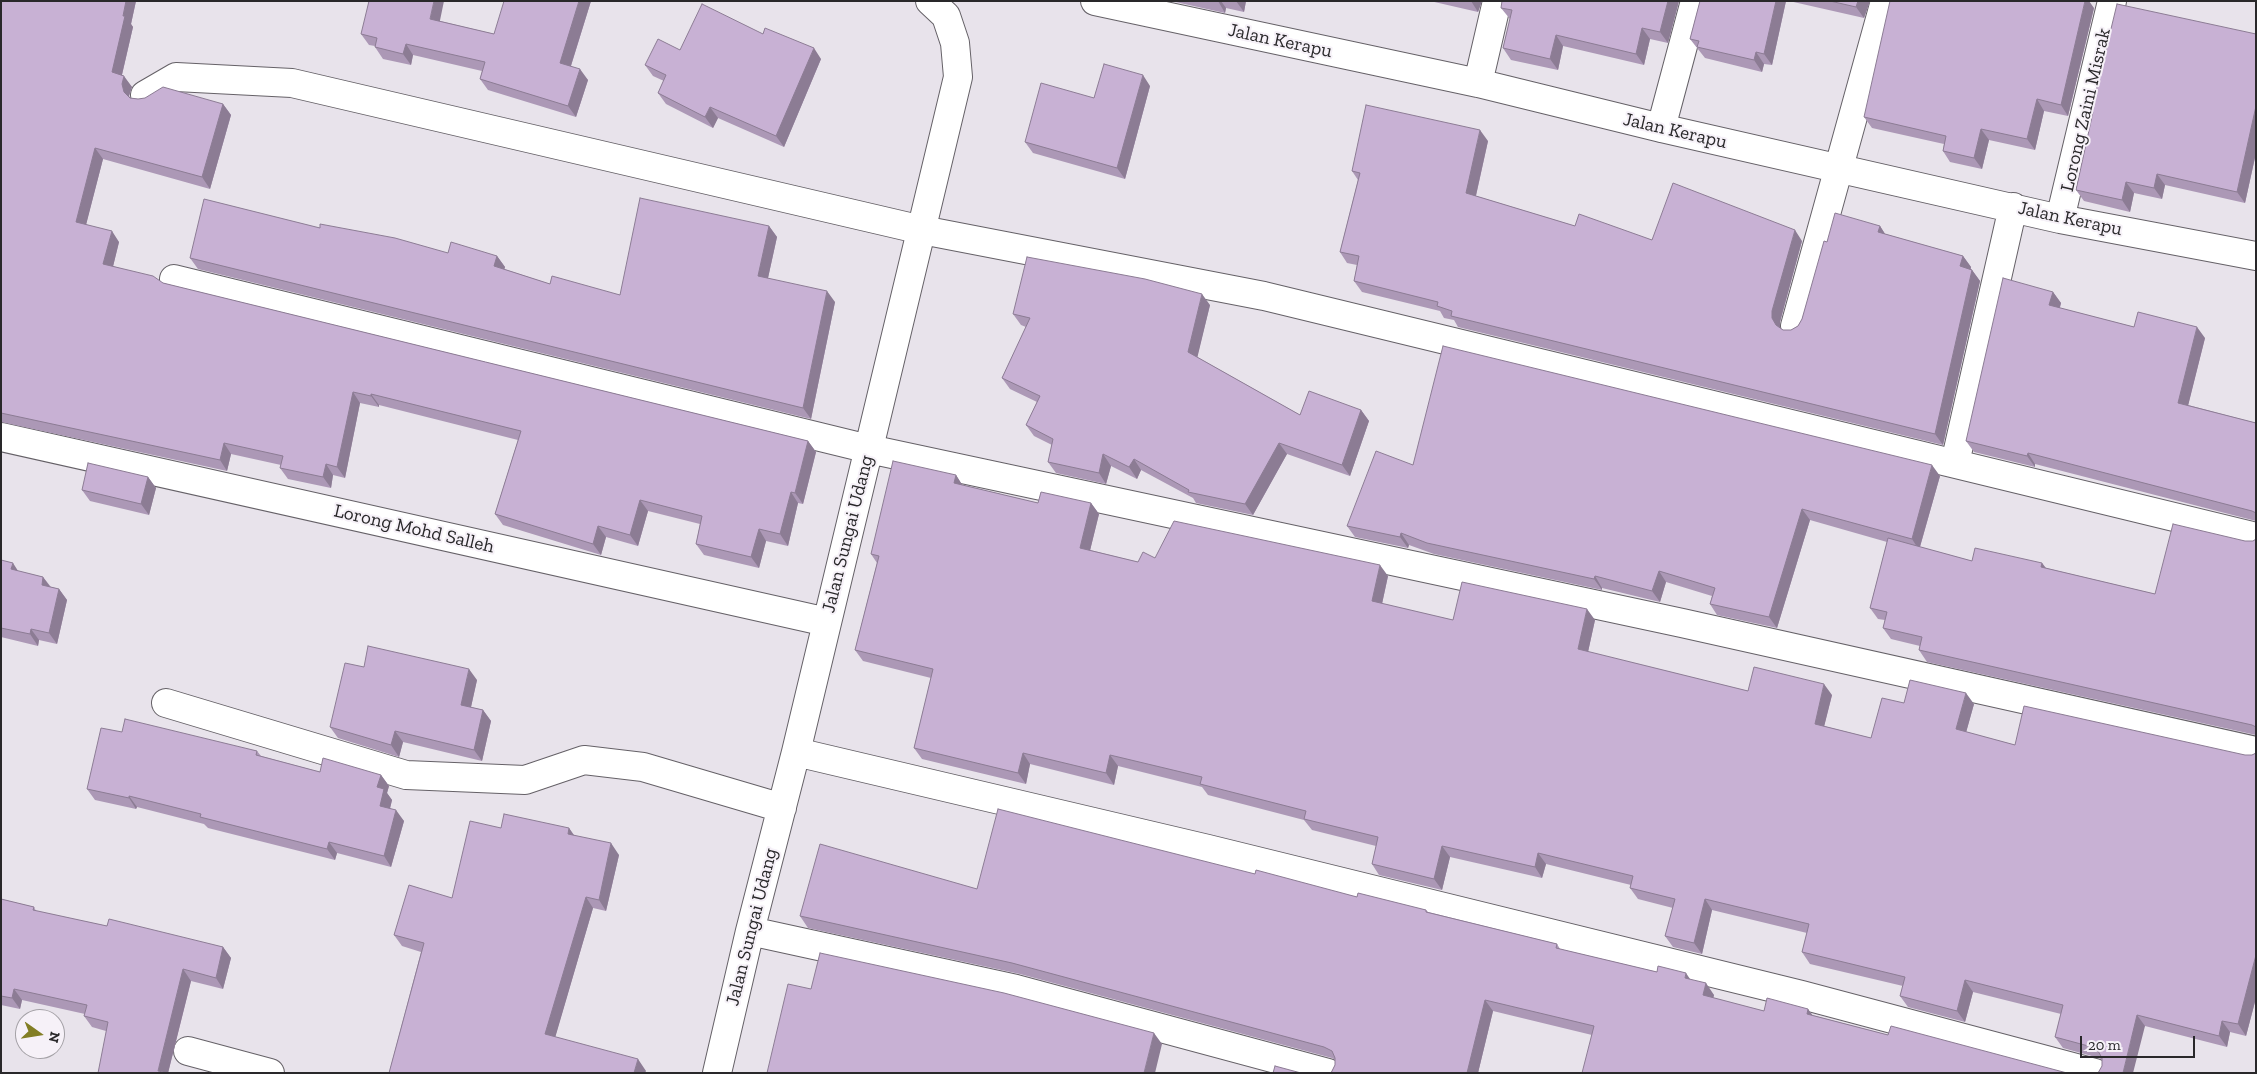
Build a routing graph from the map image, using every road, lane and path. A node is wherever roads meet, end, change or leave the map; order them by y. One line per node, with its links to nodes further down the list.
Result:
1 (1095, 1): 7 (street, Jalan Kerapu)
2 (1496, 1): 7 (street)
3 (1695, 1): 9 (street)
4 (1885, 1): 10 (street)
5 (2112, 1): 12 (street, Lorong Zaini Misrak)
6 (943, 6): 13 (street, Jalan Sungai Udang)
7 (1478, 83): 9 (street, Jalan Kerapu)
8 (145, 96): 13 (street)
9 (1662, 128): 10 (street, Jalan Kerapu)
10 (1839, 168): 11 (street, Jalan Kerapu); 16 (street)
11 (2013, 207): 12 (street, Jalan Kerapu); 19 (street)
12 (2060, 219): 14 (street, Jalan Kerapu)
13 (922, 230): 18 (street, Jalan Sungai Udang); 19 (street)
14 (2256, 256)
15 (174, 279): 18 (street)
16 (1795, 326)
17 (1, 437): 21 (street, Lorong Mohd Salleh)
18 (869, 449): 21 (street, Jalan Sungai Udang); 23 (street)
19 (1955, 463): 20 (street)
20 (2256, 537)
21 (827, 622): 24 (street, Jalan Sungai Udang)
22 (166, 704): 25 (street)
23 (2256, 751)
24 (796, 752): 25 (street, Jalan Sungai Udang); 31 (street)
25 (782, 808): 26 (street, Jalan Sungai Udang)
26 (750, 931): 29 (street, Jalan Sungai Udang); 30 (street)
27 (188, 1051): 28 (street)
28 (270, 1073)
29 (717, 1073)
30 (1328, 1073)
31 (2095, 1073)

